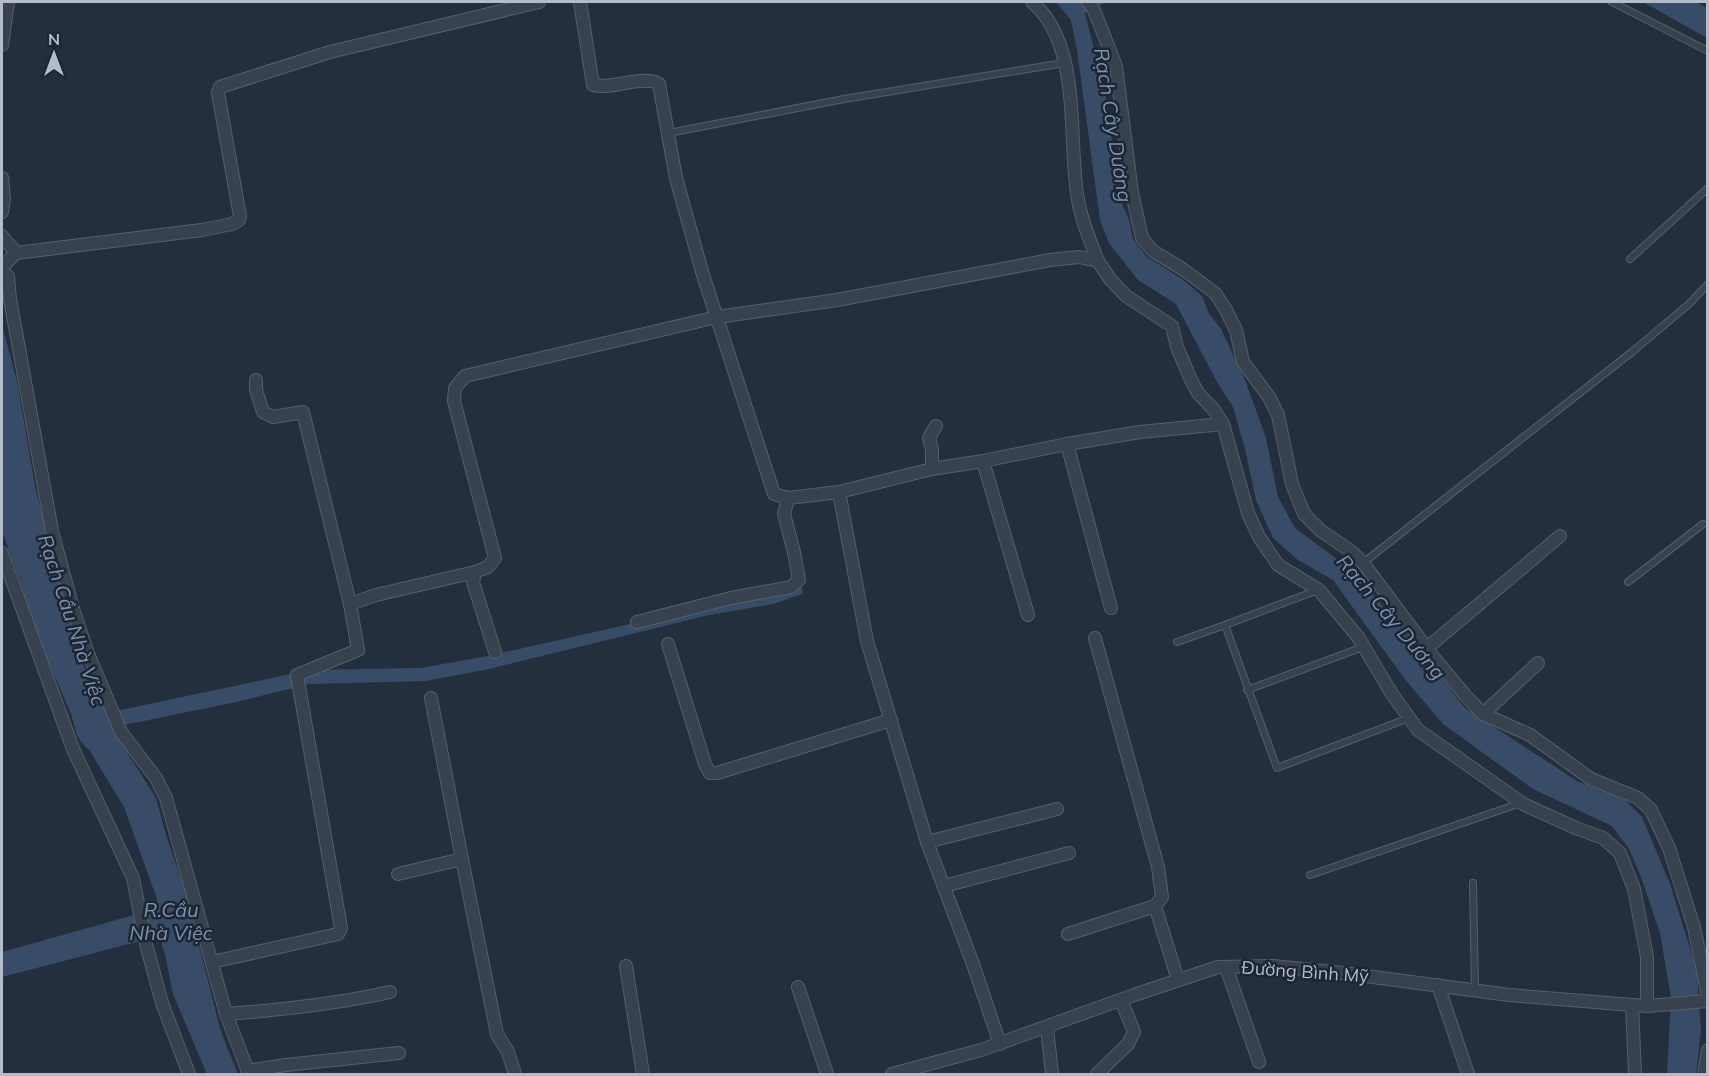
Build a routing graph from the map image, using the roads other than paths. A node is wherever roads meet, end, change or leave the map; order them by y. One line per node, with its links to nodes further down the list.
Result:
1 (8, 2): 7 (street)
2 (539, 2): 15 (street)
3 (580, 2): 10 (street)
4 (1032, 2): 9 (street)
5 (1612, 2): 8 (lane)
6 (1091, 6): 33 (street)
7 (2, 45)
8 (1707, 51)
9 (1064, 63): 10 (lane); 17 (street)
10 (669, 133): 21 (street)
11 (2, 178): 13 (street)
12 (1707, 188): 16 (lane)
13 (2, 212)
14 (2, 236): 15 (street)
15 (16, 253): 18 (street)
16 (1630, 259)
17 (1098, 261): 21 (street); 23 (street)
18 (2, 267)
19 (2, 272): 65 (street)
20 (1707, 284): 33 (lane)
21 (717, 317): 29 (street); 34 (street)
22 (255, 380): 37 (street)
23 (1223, 424): 25 (street); 36 (street)
24 (936, 426): 27 (street)
25 (1067, 444): 26 (street); 38 (street)
26 (983, 461): 27 (street); 39 (street)
27 (932, 469): 28 (street)
28 (839, 492): 29 (street); 53 (street)
29 (788, 498): 40 (street)
30 (1706, 525): 35 (lane)
31 (1560, 536): 46 (street)
32 (2, 553): 84 (street)
33 (1363, 563): 46 (street)
34 (475, 572): 37 (street); 47 (street)
35 (1628, 582)
36 (1319, 590): 41 (lane); 45 (street)
37 (350, 604): 65 (street)
38 (1111, 608)
39 (1028, 615)
40 (637, 622)
41 (1226, 626): 43 (lane); 49 (lane)
42 (1095, 638): 63 (street)
43 (1177, 642)
44 (668, 644): 53 (street)
45 (1364, 646): 49 (lane); 52 (street)
46 (1427, 648): 51 (street)
47 (495, 652)
48 (1538, 663): 51 (street)
49 (1247, 690): 52 (lane)
50 (431, 698): 58 (street)
51 (1483, 714): 74 (street)
52 (1409, 718): 54 (street)
53 (891, 720): 56 (street)
54 (1521, 803): 60 (lane); 76 (street)
55 (1057, 809): 56 (street)
56 (927, 842): 62 (street)
57 (1069, 853): 62 (street)
58 (462, 859): 59 (street); 85 (street)
59 (398, 874)
60 (1310, 875)
61 (1473, 883): 71 (lane)
62 (944, 886): 79 (street)
63 (1155, 906): 64 (street); 68 (street)
64 (1068, 934)
65 (212, 962): 77 (street)
66 (626, 966): 86 (street)
67 (1226, 967): 68 (street, Đường Bình Mỹ); 69 (street, Đường Bình Mỹ); 82 (street)
68 (1178, 980): 73 (street, Đường Bình Mỹ)
69 (1438, 985): 71 (street, Đường Bình Mỹ); 91 (street)
70 (798, 987): 87 (street)
71 (1475, 990): 75 (street, Đường Bình Mỹ)
72 (390, 992): 77 (street)
73 (1121, 1000): 78 (street, Đường Bình Mỹ); 90 (street)
74 (1706, 1000): 76 (street, Đường Bình Mỹ)
75 (1632, 1005): 76 (street, Đường Bình Mỹ); 92 (street)
76 (1647, 1006)
77 (226, 1014): 83 (street)
78 (1047, 1028): 79 (street, Đường Bình Mỹ); 89 (street)
79 (1000, 1044): 88 (street, Đường Bình Mỹ)
80 (1707, 1050): 93 (street)
81 (399, 1053): 83 (street)
82 (1259, 1062)
83 (248, 1073)
84 (189, 1074)
85 (515, 1074)
86 (643, 1074)
87 (827, 1074)
88 (892, 1074)
89 (1052, 1074)
90 (1097, 1074)
91 (1468, 1074)
92 (1635, 1074)
93 (1704, 1074)

